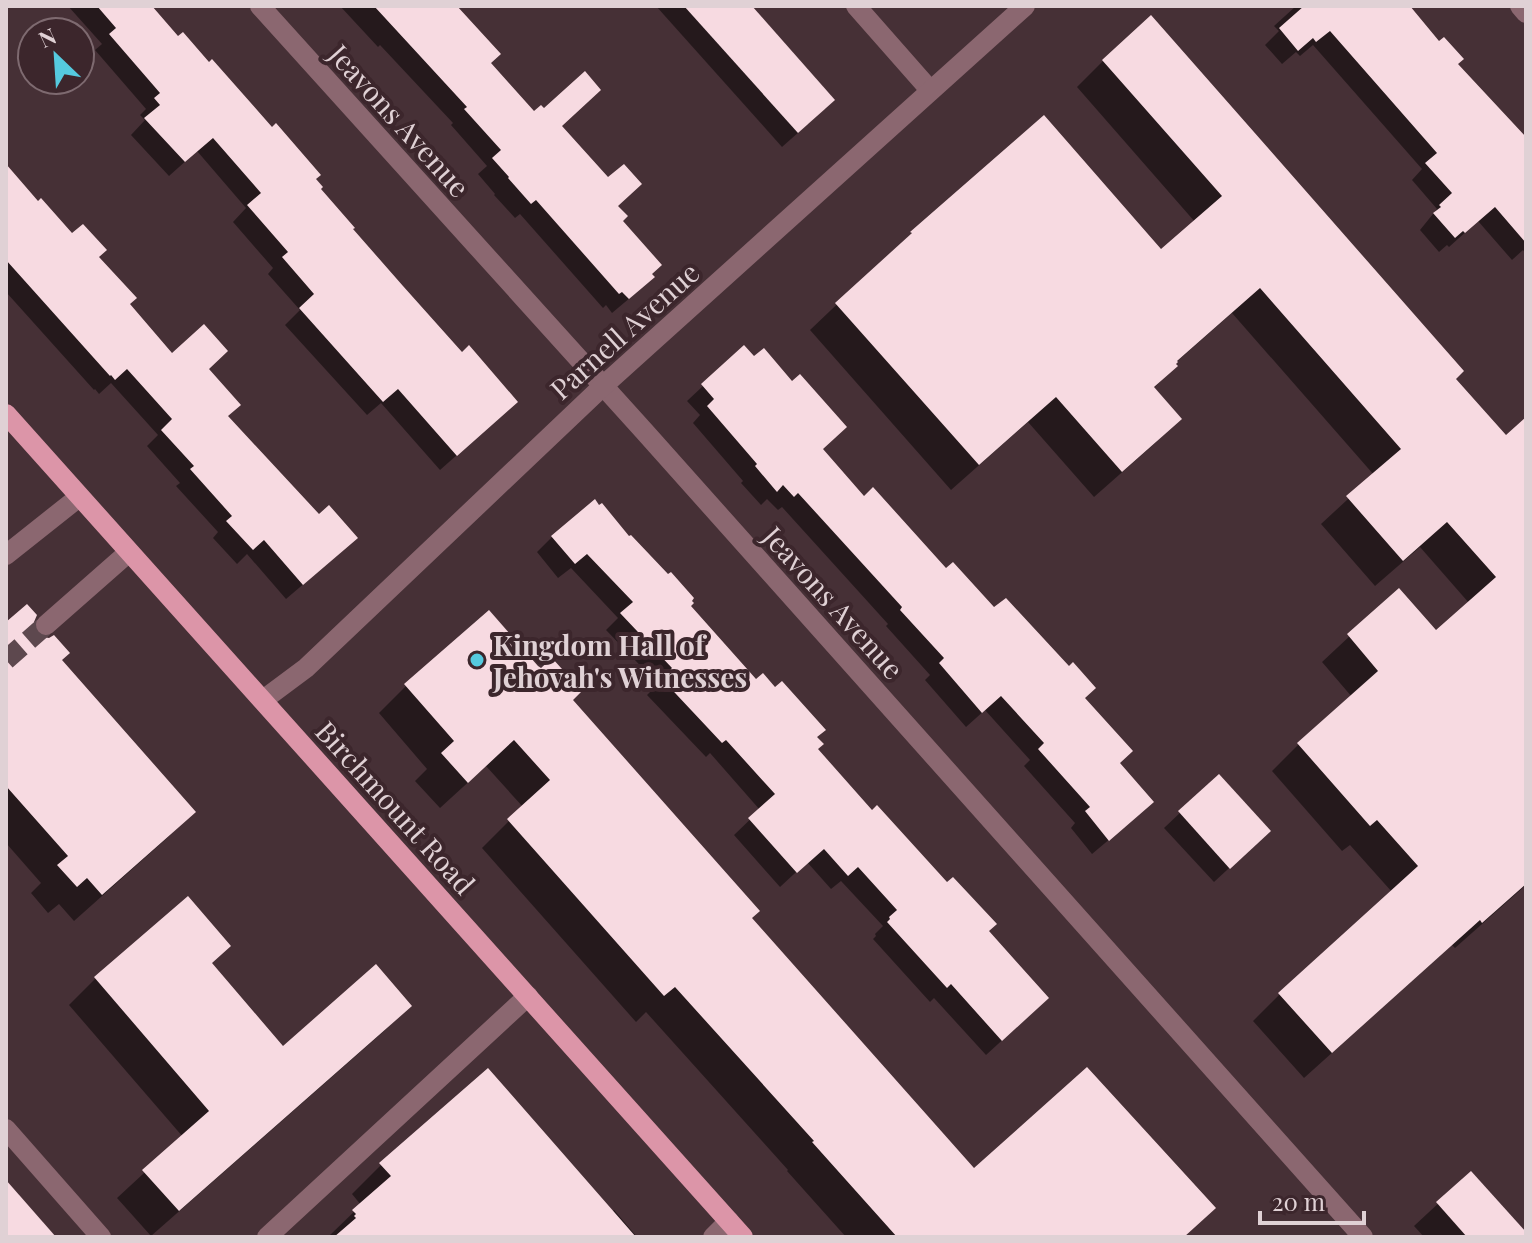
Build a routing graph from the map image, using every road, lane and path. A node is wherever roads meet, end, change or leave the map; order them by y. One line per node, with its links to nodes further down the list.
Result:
1 (260, 6): 7 (street, Jeavons Avenue)
2 (856, 6): 6 (street)
3 (1025, 6): 6 (street, Parnell Avenue)
4 (1520, 6): 5 (street)
5 (1526, 13)
6 (930, 90): 7 (street, Parnell Avenue)
7 (603, 386): 13 (street, Parnell Avenue); 21 (street, Jeavons Avenue)
8 (6, 414): 9 (main road, Birchmount Road)
9 (79, 497): 10 (main road, Birchmount Road); 11 (street)
10 (129, 552): 12 (street); 13 (main road, Birchmount Road)
11 (7, 553)
12 (46, 625)
13 (263, 700): 14 (main road, Birchmount Road)
14 (528, 996): 16 (main road, Birchmount Road); 18 (street)
15 (6, 1129): 17 (street)
16 (729, 1221): 19 (street); 20 (main road, Birchmount Road)
17 (101, 1237)
18 (267, 1237)
19 (713, 1237)
20 (743, 1237)
21 (1363, 1237)

